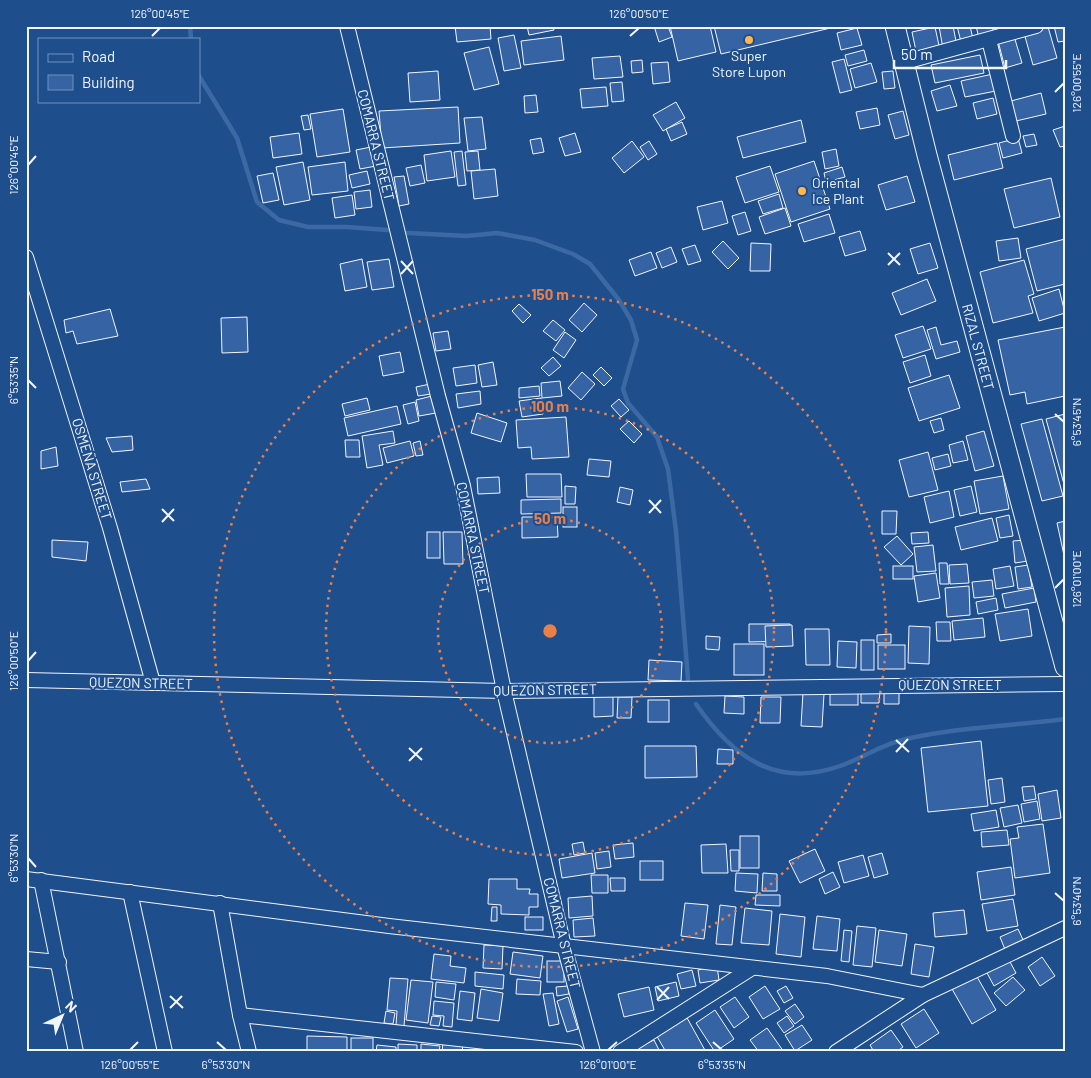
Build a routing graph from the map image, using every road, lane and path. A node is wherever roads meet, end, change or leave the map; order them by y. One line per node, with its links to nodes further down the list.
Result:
1 (347, 26): 13 (street, COMARRA STREET)
2 (895, 26): 6 (street, RIZAL STREET)
3 (1036, 26): 4 (street)
4 (1008, 30): 5 (street)
5 (989, 40): 6 (street); 7 (street)
6 (905, 62): 9 (street, RIZAL STREET)
7 (1012, 136)
8 (26, 257): 11 (street, OSMEÑA STREET)
9 (1065, 667)
10 (26, 680): 11 (street, QUEZON STREET)
11 (153, 683): 13 (street, QUEZON STREET)
12 (1065, 684): 13 (street, QUEZON STREET)
13 (504, 691): 19 (street, COMARRA STREET)
14 (26, 878): 15 (street)
15 (41, 880): 16 (street); 21 (street)
16 (130, 892): 17 (street); 26 (street)
17 (220, 904): 19 (street); 24 (street)
18 (1065, 928): 23 (street)
19 (564, 946): 22 (street); 29 (street, COMARRA STREET)
20 (26, 959): 21 (street)
21 (60, 962): 25 (street)
22 (752, 968): 23 (street); 30 (street)
23 (923, 995): 31 (street)
24 (240, 1015): 27 (street); 28 (street)
25 (76, 1052)
26 (165, 1052)
27 (249, 1052)
28 (576, 1052)
29 (593, 1052)
30 (620, 1052)
31 (836, 1052)

